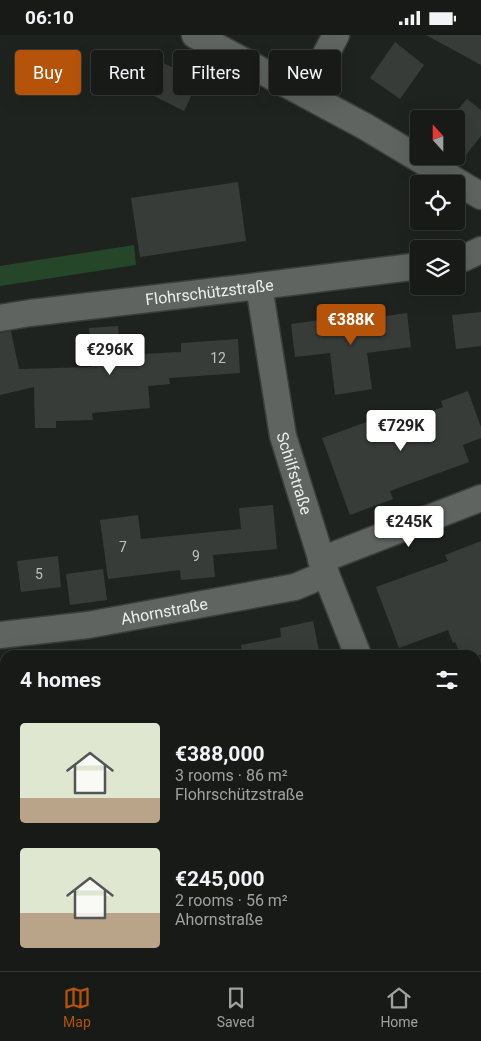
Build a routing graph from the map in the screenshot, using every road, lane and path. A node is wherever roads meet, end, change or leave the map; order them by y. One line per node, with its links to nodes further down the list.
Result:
1 (195, 35): 4 (street)
2 (336, 35): 3 (street)
3 (328, 50)
4 (269, 75)
5 (307, 95): 6 (street)
6 (481, 196)
7 (481, 250): 8 (street)
8 (465, 258)
9 (410, 266): 10 (street, Flohrschützstraße)
10 (259, 286): 11 (street, Flohrschützstraße); 13 (street, Schilfstraße)
11 (0, 318)
12 (481, 498): 13 (street, Ahornstraße)
13 (324, 567): 14 (street, Ahornstraße); 15 (street, Schilfstraße)
14 (0, 635)
15 (356, 650)

